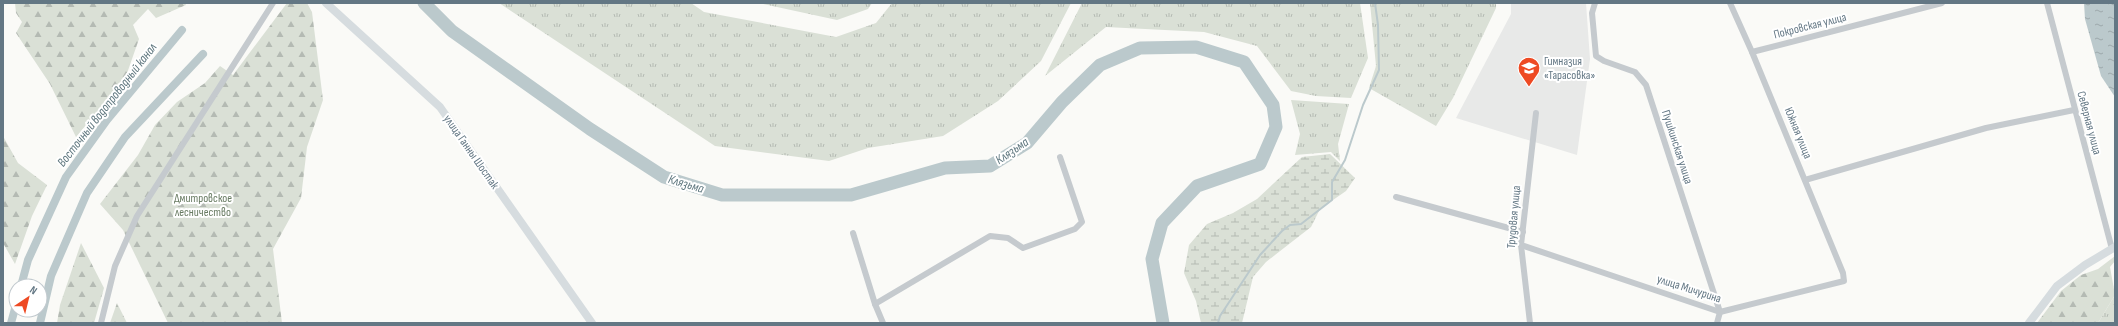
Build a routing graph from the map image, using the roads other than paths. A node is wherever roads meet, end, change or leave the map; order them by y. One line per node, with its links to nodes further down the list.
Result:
1 (273, 3): 20 (street)
2 (326, 3): 21 (main road, улица Ганны Шостак)
3 (1595, 3): 19 (street, Пушкинская улица)
4 (1730, 3): 7 (street, Южная улица)
5 (1942, 3): 7 (street, Покровская улица)
6 (2047, 3): 8 (street, Северная улица)
7 (1752, 52): 11 (street, Южная улица)
8 (2074, 110): 11 (street); 16 (street, Северная улица)
9 (1536, 113): 13 (street, Трудовая улица)
10 (1060, 157): 18 (street)
11 (1805, 180): 17 (street, Южная улица)
12 (1396, 197): 13 (street)
13 (1522, 232): 15 (street, Трудовая улица)
14 (853, 233): 18 (street)
15 (1521, 245): 19 (street, улица Мичурина); 23 (street, Трудовая улица)
16 (2113, 248): 25 (main road)
17 (1843, 273): 19 (street, улица Мичурина)
18 (875, 304): 22 (street)
19 (1720, 312): 24 (street)
20 (101, 323)
21 (592, 323)
22 (883, 323)
23 (1530, 323)
24 (1717, 323)
25 (2029, 323)

